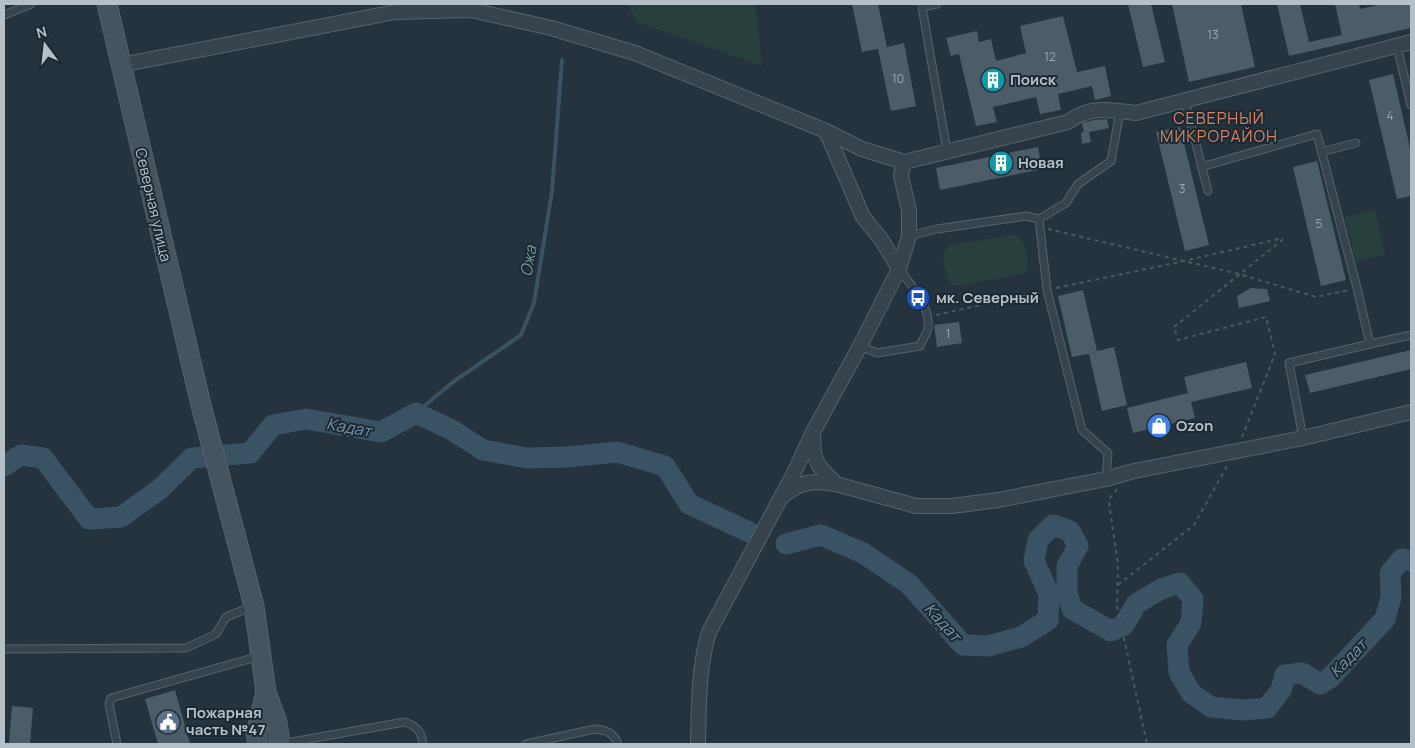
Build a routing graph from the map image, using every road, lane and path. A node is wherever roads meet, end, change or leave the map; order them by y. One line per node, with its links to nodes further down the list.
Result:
1 (31, 4): 4 (lane)
2 (107, 4): 7 (street, Северная улица)
3 (937, 4): 13 (lane)
4 (4, 15)
5 (1411, 42): 6 (street)
6 (1396, 46): 8 (street); 9 (lane)
7 (121, 65): 11 (street); 39 (street, Северная улица)
8 (1185, 100): 10 (street); 16 (lane)
9 (1411, 105)
10 (1120, 112): 13 (street); 18 (lane)
11 (826, 131): 15 (street); 22 (street)
12 (1356, 143): 14 (lane)
13 (947, 151): 15 (street)
14 (1321, 152): 16 (lane); 24 (lane)
15 (904, 162): 20 (street)
16 (1201, 167): 17 (lane)
17 (1208, 192)
18 (1039, 219): 19 (lane); 20 (lane)
19 (1041, 228): 21 (path); 25 (lane)
20 (909, 236): 22 (street)
21 (1184, 261): 23 (path); 23 (path); 25 (path)
22 (899, 269): 26 (lane); 29 (street)
23 (1239, 274): 24 (path); 33 (path)
24 (1357, 288): 28 (lane)
25 (1047, 290): 26 (path); 35 (lane)
26 (928, 317): 29 (lane)
27 (1411, 335): 28 (lane)
28 (1370, 344): 32 (lane)
29 (860, 346): 31 (street)
30 (1411, 412): 32 (street)
31 (813, 432): 36 (street); 37 (street)
32 (1303, 438): 33 (street)
33 (1236, 451): 34 (street); 38 (path)
34 (1134, 471): 35 (street); 38 (path)
35 (1106, 479): 36 (street)
36 (836, 484): 37 (street)
37 (781, 497): 49 (street)
38 (1118, 586): 50 (path)
39 (254, 606): 40 (lane); 41 (street)
40 (4, 649)
41 (261, 656): 42 (street); 43 (lane)
42 (266, 692): 44 (street); 45 (street)
43 (117, 744)
44 (258, 744)
45 (280, 744): 46 (lane)
46 (423, 744)
47 (526, 744): 48 (lane)
48 (618, 744)
49 (698, 744)
50 (1147, 744)

